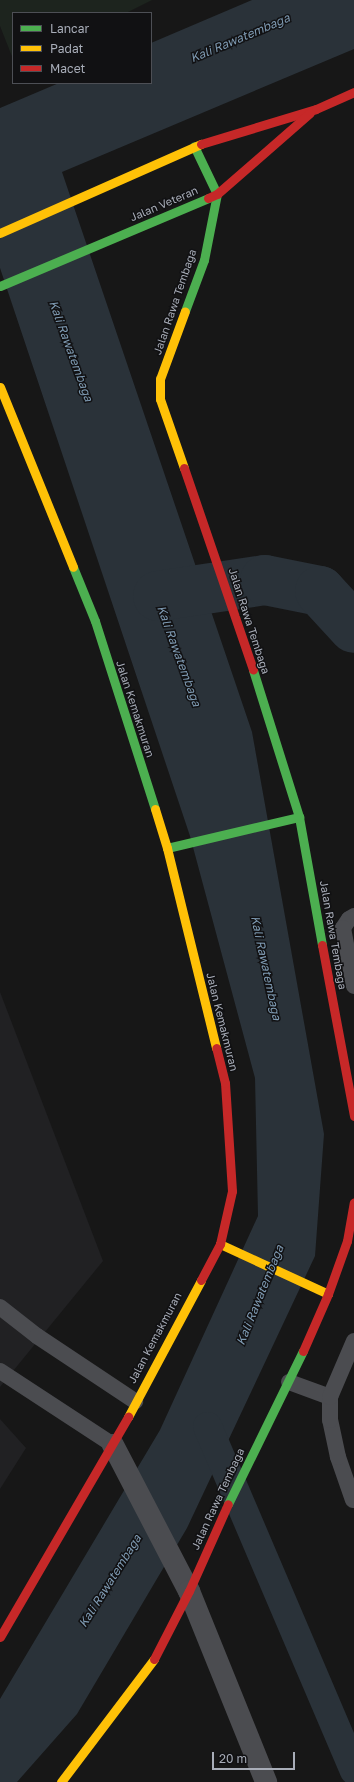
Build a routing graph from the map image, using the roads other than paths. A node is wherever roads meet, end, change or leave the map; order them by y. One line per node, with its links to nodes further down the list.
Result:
1 (354, 92): 2 (street, Jalan Veteran)
2 (316, 109): 3 (street, Jalan Veteran); 4 (street, Jalan Veteran)
3 (194, 146): 4 (street); 5 (street, Jalan Veteran)
4 (217, 194): 6 (street, Jalan Veteran); 8 (street, Jalan Rawa Tembaga)
5 (0, 233)
6 (1, 286)
7 (0, 386): 9 (street, Jalan Kemakmuran)
8 (299, 817): 9 (street); 12 (street, Jalan Rawa Tembaga)
9 (167, 848): 14 (street, Jalan Kemakmuran)
10 (354, 916): 11 (lane)
11 (354, 986)
12 (354, 1116)
13 (354, 1204): 15 (street, Jalan Rawa Tembaga)
14 (220, 1244): 15 (street); 21 (street, Jalan Kemakmuran)
15 (328, 1294): 19 (street, Jalan Rawa Tembaga)
16 (0, 1307): 21 (lane)
17 (354, 1341): 20 (lane)
18 (0, 1370): 22 (lane)
19 (289, 1382): 20 (lane); 24 (street, Jalan Rawa Tembaga)
20 (330, 1397): 23 (lane)
21 (135, 1401): 22 (street, Jalan Kemakmuran)
22 (113, 1445): 24 (street); 25 (street, Jalan Kemakmuran)
23 (354, 1500)
24 (189, 1591): 26 (street, Jalan Rawa Tembaga); 27 (street)
25 (0, 1637)
26 (61, 1782)
27 (266, 1782)

